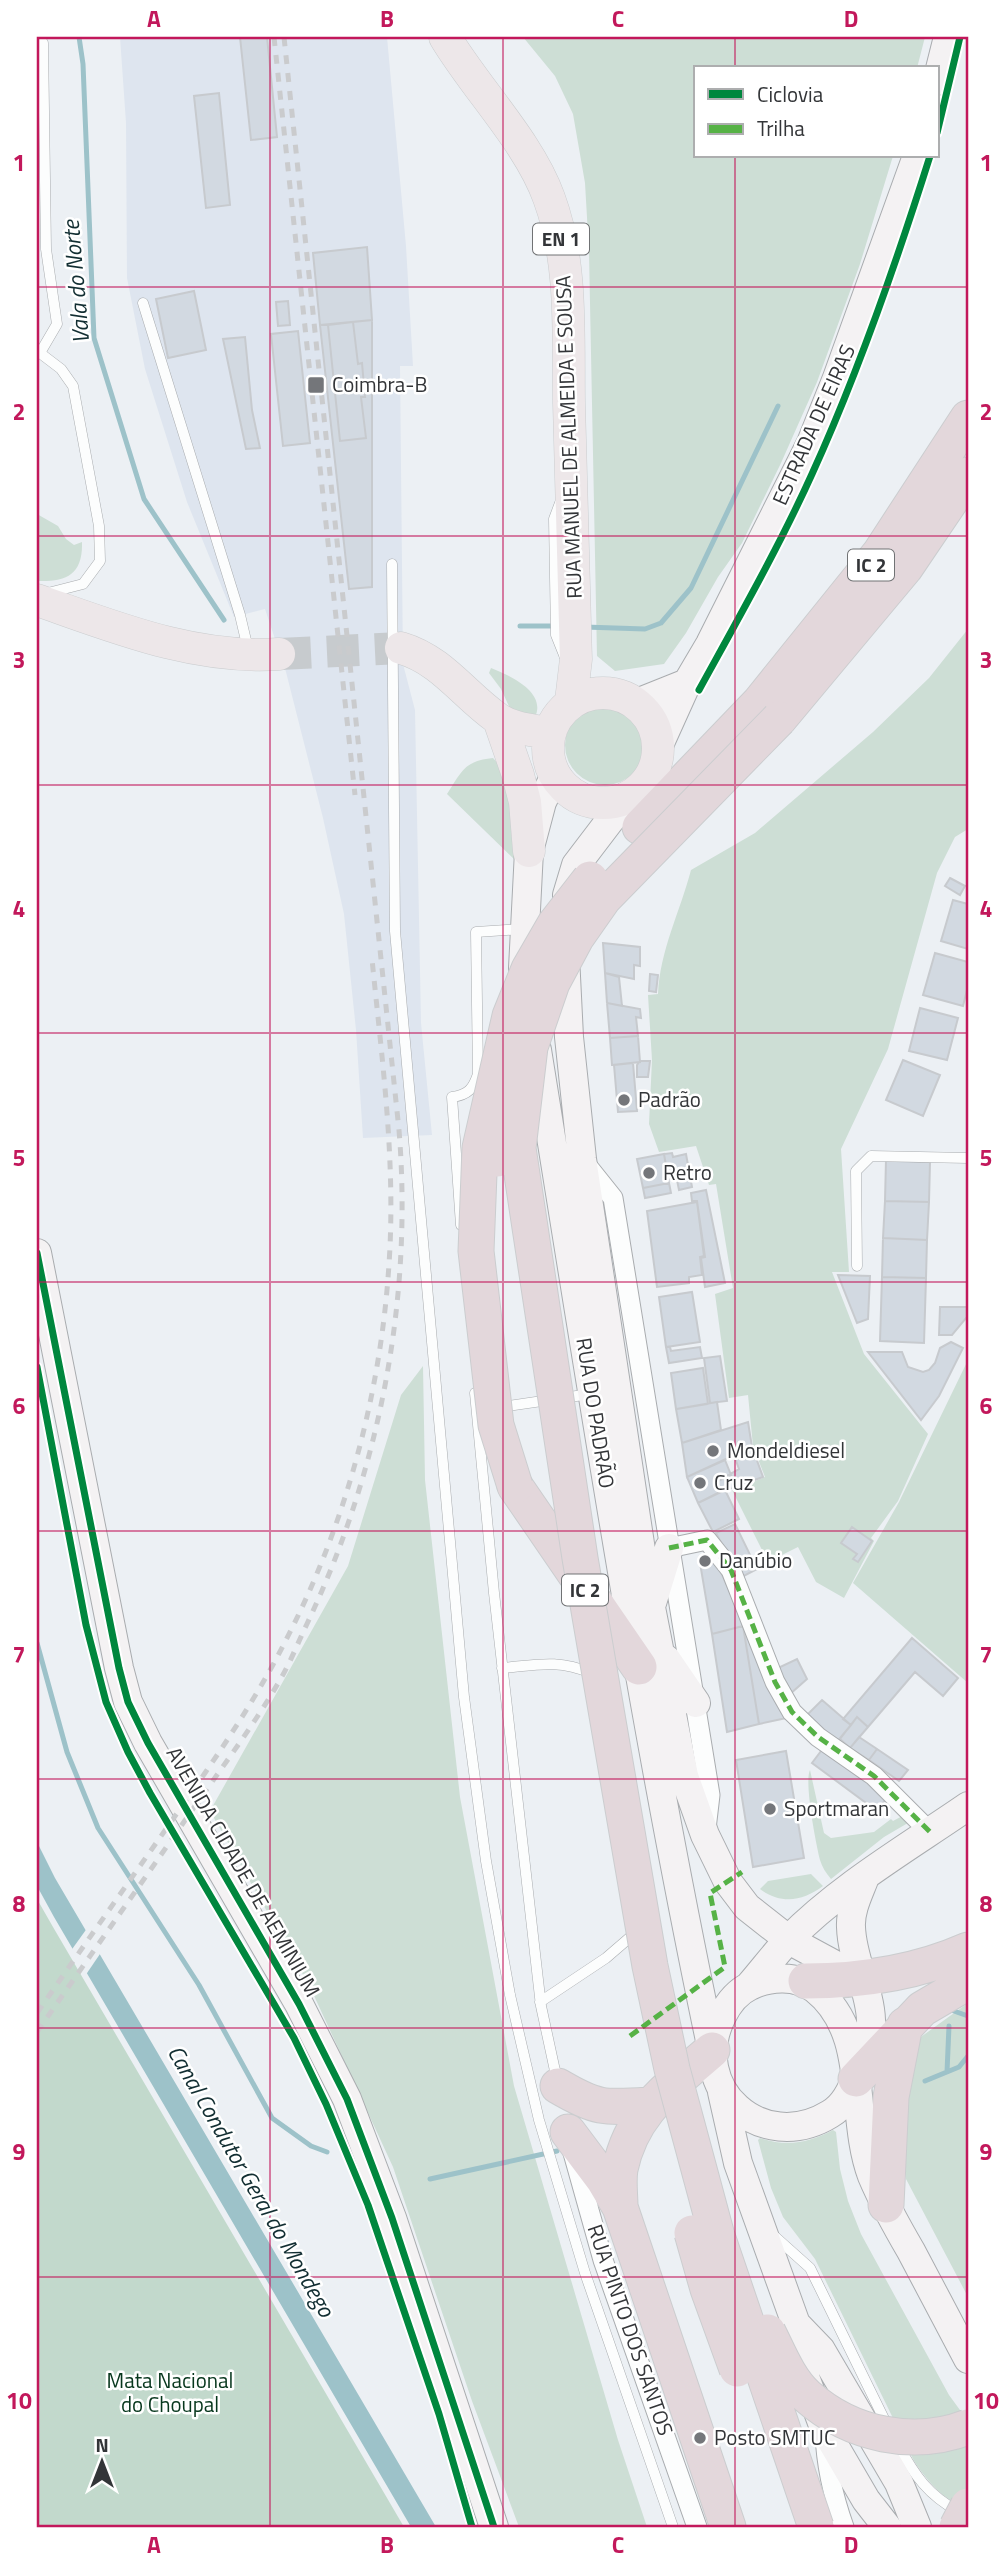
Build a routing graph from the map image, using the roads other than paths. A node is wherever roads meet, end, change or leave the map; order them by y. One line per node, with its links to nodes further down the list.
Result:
1 (39, 37): 7 (lane)
2 (445, 37): 16 (main road, RUA MANUEL DE ALMEIDA E SOUSA / EN 1)
3 (948, 37): 4 (main road)
4 (939, 73)
5 (916, 158): 17 (main road, ESTRADA DE EIRAS)
6 (143, 303): 15 (lane)
7 (38, 353): 11 (lane)
8 (968, 418): 19 (highway, IC 2)
9 (968, 475): 19 (highway, IC 2)
10 (392, 564): 61 (lane)
11 (37, 598): 13 (main road)
12 (37, 612): 13 (main road)
13 (73, 612): 15 (main road)
14 (401, 648): 20 (main road)
15 (265, 655)
16 (576, 670): 18 (main road); 21 (main road)
17 (687, 683): 18 (main road); 22 (main road, ESTRADA DE EIRAS)
18 (637, 704): 22 (main road)
19 (770, 711): 27 (highway, IC 2, bridge); 65 (highway, IC 2, bridge)
20 (502, 730): 21 (main road); 23 (main road); 25 (main road)
21 (549, 733): 23 (main road)
22 (659, 745): 24 (main road)
23 (553, 770): 24 (main road); 25 (main road, RUA DO PADRÃO)
24 (627, 798): 29 (main road, RUA DO PADRÃO)
25 (529, 850): 26 (main road, RUA DO PADRÃO)
26 (524, 929): 30 (lane); 34 (main road, RUA DO PADRÃO)
27 (498, 1075): 39 (highway, bridge); 78 (highway, IC 2, bridge)
28 (968, 1158): 32 (lane)
29 (582, 1159): 36 (street); 37 (main road, RUA DO PADRÃO)
30 (462, 1238)
31 (37, 1253): 74 (main road, AVENIDA CIDADE DE AEMINIUM)
32 (857, 1266)
33 (474, 1384): 35 (lane)
34 (591, 1394): 35 (lane); 39 (main road, RUA DO PADRÃO)
35 (477, 1411): 38 (lane)
36 (669, 1548): 37 (main road); 41 (street); 43 (street)
37 (651, 1606): 39 (main road, RUA DO PADRÃO)
38 (502, 1668): 40 (lane); 54 (lane)
39 (647, 1670): 40 (main road); 41 (main road); 44 (main road, RUA DO PADRÃO); 56 (main road, RUA DO PADRÃO)
40 (595, 1674): 54 (lane)
41 (696, 1703): 44 (street)
42 (968, 1806): 43 (main road)
43 (930, 1832): 45 (main road)
44 (705, 1835): 46 (main road, RUA DO PADRÃO)
45 (865, 1877): 47 (main road); 50 (main road)
46 (747, 1907): 47 (main road); 48 (main road, RUA DO PADRÃO)
47 (821, 1911): 48 (main road)
48 (789, 1940): 50 (main road, RUA DO PADRÃO); 53 (main road)
49 (968, 1950): 50 (highway)
50 (861, 1979): 51 (highway); 57 (main road)
51 (806, 1982): 53 (main road); 57 (main road)
52 (968, 1982): 55 (highway)
53 (750, 1985): 56 (main road)
54 (540, 2002): 58 (lane)
55 (905, 2025): 57 (highway); 62 (highway)
56 (712, 2050): 59 (main road); 60 (highway)
57 (856, 2079): 59 (main road); 62 (main road)
58 (559, 2091): 60 (highway)
59 (722, 2092): 64 (main road)
60 (649, 2105): 63 (highway)
61 (557, 2124): 63 (highway); 75 (lane); 76 (street, RUA PINTO DOS SANTOS)
62 (886, 2205): 67 (main road)
63 (620, 2207): 77 (highway)
64 (756, 2219): 66 (main road); 73 (lane)
65 (717, 2236): 68 (highway, bridge); 79 (highway, IC 2, bridge)
66 (796, 2324): 69 (main road); 70 (main road)
67 (968, 2359)
68 (968, 2427)
69 (824, 2428): 72 (main road); 80 (street)
70 (899, 2483): 82 (main road); 83 (main road)
71 (968, 2506): 84 (highway, bridge)
72 (870, 2514): 81 (main road)
73 (968, 2517)
74 (492, 2527)
75 (673, 2527)
76 (697, 2527)
77 (728, 2527)
78 (793, 2527)
79 (816, 2527)
80 (844, 2527)
81 (887, 2527)
82 (917, 2527)
83 (951, 2527)
84 (957, 2527)

